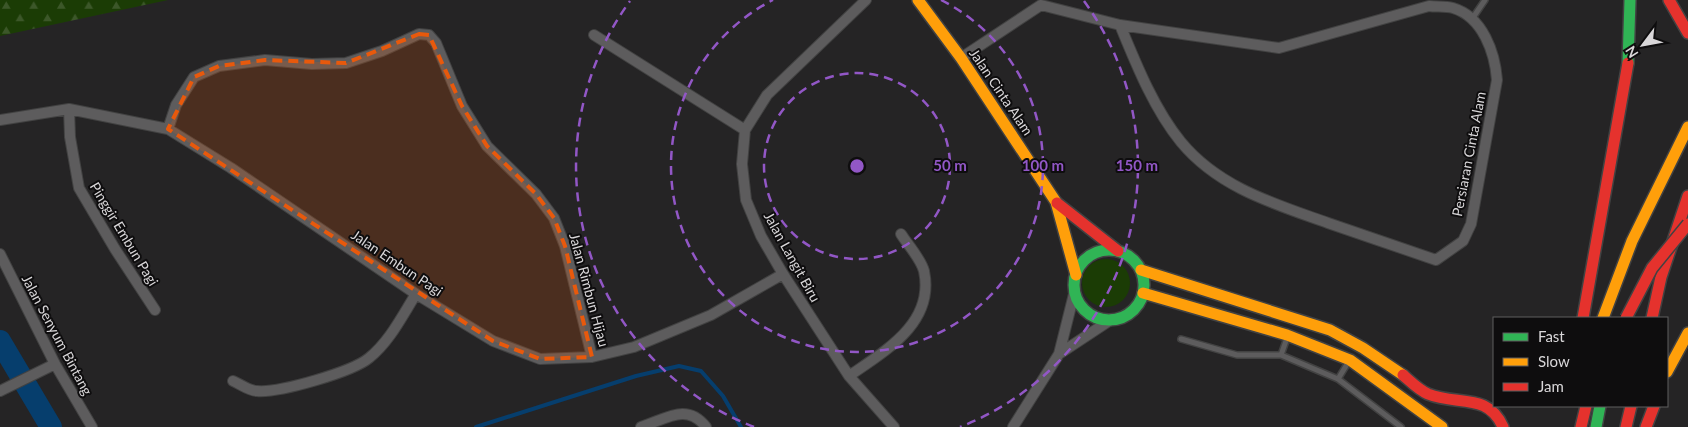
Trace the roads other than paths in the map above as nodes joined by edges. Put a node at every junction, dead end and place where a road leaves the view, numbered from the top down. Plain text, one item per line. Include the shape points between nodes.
1 (866, 0) edge
2 (918, 0) edge
3 (1485, 0) edge
4 (1630, 0) edge
5 (1669, 0) edge
6 (1042, 2) edge
7 (1472, 19) junction
8 (1120, 25) junction
9 (1688, 33) edge
10 (594, 35) dead end
11 (961, 58) junction
12 (69, 109) junction
13 (0, 120) edge
14 (1688, 127) edge
15 (168, 129) junction
16 (745, 130) junction
17 (1688, 196) edge
18 (1056, 202) junction
19 (1688, 224) edge
20 (902, 234) dead end
21 (1118, 251) junction
22 (0, 254) edge
23 (1141, 270) junction
24 (783, 274) junction
25 (1076, 274) junction
26 (1075, 290) junction
27 (1143, 293) junction
28 (416, 294) junction
29 (155, 310) dead end
30 (1583, 317) edge
31 (1603, 317) edge
32 (1626, 317) edge
33 (1652, 317) edge
34 (1112, 319) junction
35 (1688, 333) edge
36 (1288, 335) junction
37 (1181, 339) dead end
38 (1059, 354) junction
39 (1281, 355) junction
40 (592, 357) junction
41 (1350, 360) junction
42 (55, 364) junction
43 (1668, 370) edge
44 (849, 376) junction
45 (1338, 380) junction
46 (233, 381) dead end
47 (2, 390) edge
48 (1586, 407) edge
49 (1600, 407) edge
50 (1631, 407) edge
51 (1654, 407) edge
52 (1579, 425) edge
53 (92, 427) edge
54 (641, 427) edge
55 (706, 427) edge
56 (894, 427) edge
57 (1013, 427) edge
58 (1401, 427) edge
59 (1442, 427) edge
60 (1503, 427) edge
61 (1596, 427) edge
62 (1626, 427) edge
63 (1646, 427) edge

1 - 16 street, Jalan Langit Biru via 767,95
2 - 11 main road, Jalan Cinta Alam
3 - 7 lane
4 - 30 main road via 1629,59
5 - 9 main road
6 - 8 street, Persiaran Cinta Alam
6 - 11 street, Persiaran Cinta Alam
7 - 8 street, Persiaran Cinta Alam via 1453,8 1429,6 1279,48
7 - 8 street, Persiaran Cinta Alam via 1495,58 1497,80 1471,224 1463,241 1436,260 1255,197 1215,174 1182,142 1161,111
10 - 16 street
11 - 18 main road, Jalan Cinta Alam
12 - 13 street, Jalan Embun Pagi
12 - 15 street, Jalan Embun Pagi
12 - 29 street, Pinggir Embun Pagi via 70,137 80,188 114,250
14 - 31 main road via 1632,240
15 - 28 street, Jalan Embun Pagi
15 - 40 street, Jalan Rimbun Hijau via 176,105 194,77 219,66 265,60 346,63 419,34 429,35 436,43 462,106 487,146 536,194 554,218 566,246
16 - 24 street, Jalan Langit Biru via 742,164 746,200 761,236
17 - 33 main road via 1661,277
18 - 21 main road, Jalan Cinta Alam
18 - 25 main road, Jalan Cinta Alam
19 - 32 main road, bridge via 1658,258
20 - 44 street via 924,270 925,303 904,336
21 - 23 main road via 1132,258
21 - 25 main road via 1092,254
22 - 42 street, Jalan Senyum Bintang
23 - 27 main road
23 - 60 main road via 1330,330 1358,344 1428,393 1485,404 1495,410
24 - 40 street, Jalan Embun Pagi via 711,315 634,347
24 - 44 street, Jalan Langit Biru
25 - 26 main road
26 - 34 main road via 1080,303 1091,314
26 - 38 street
27 - 34 main road via 1132,311
27 - 36 main road
28 - 40 street, Jalan Embun Pagi via 494,342 540,359
28 - 46 street via 386,342 368,359 342,372 277,390 256,391
34 - 38 street
35 - 43 main road
36 - 39 lane
36 - 41 main road
37 - 39 lane via 1237,355
38 - 57 street
39 - 45 lane
41 - 45 lane
41 - 59 main road
42 - 47 street
42 - 53 street, Jalan Senyum Bintang
44 - 56 street, Jalan Langit Biru
45 - 58 lane
48 - 52 main road
49 - 61 main road
50 - 62 main road
51 - 63 main road
54 - 55 street via 684,412 696,415

